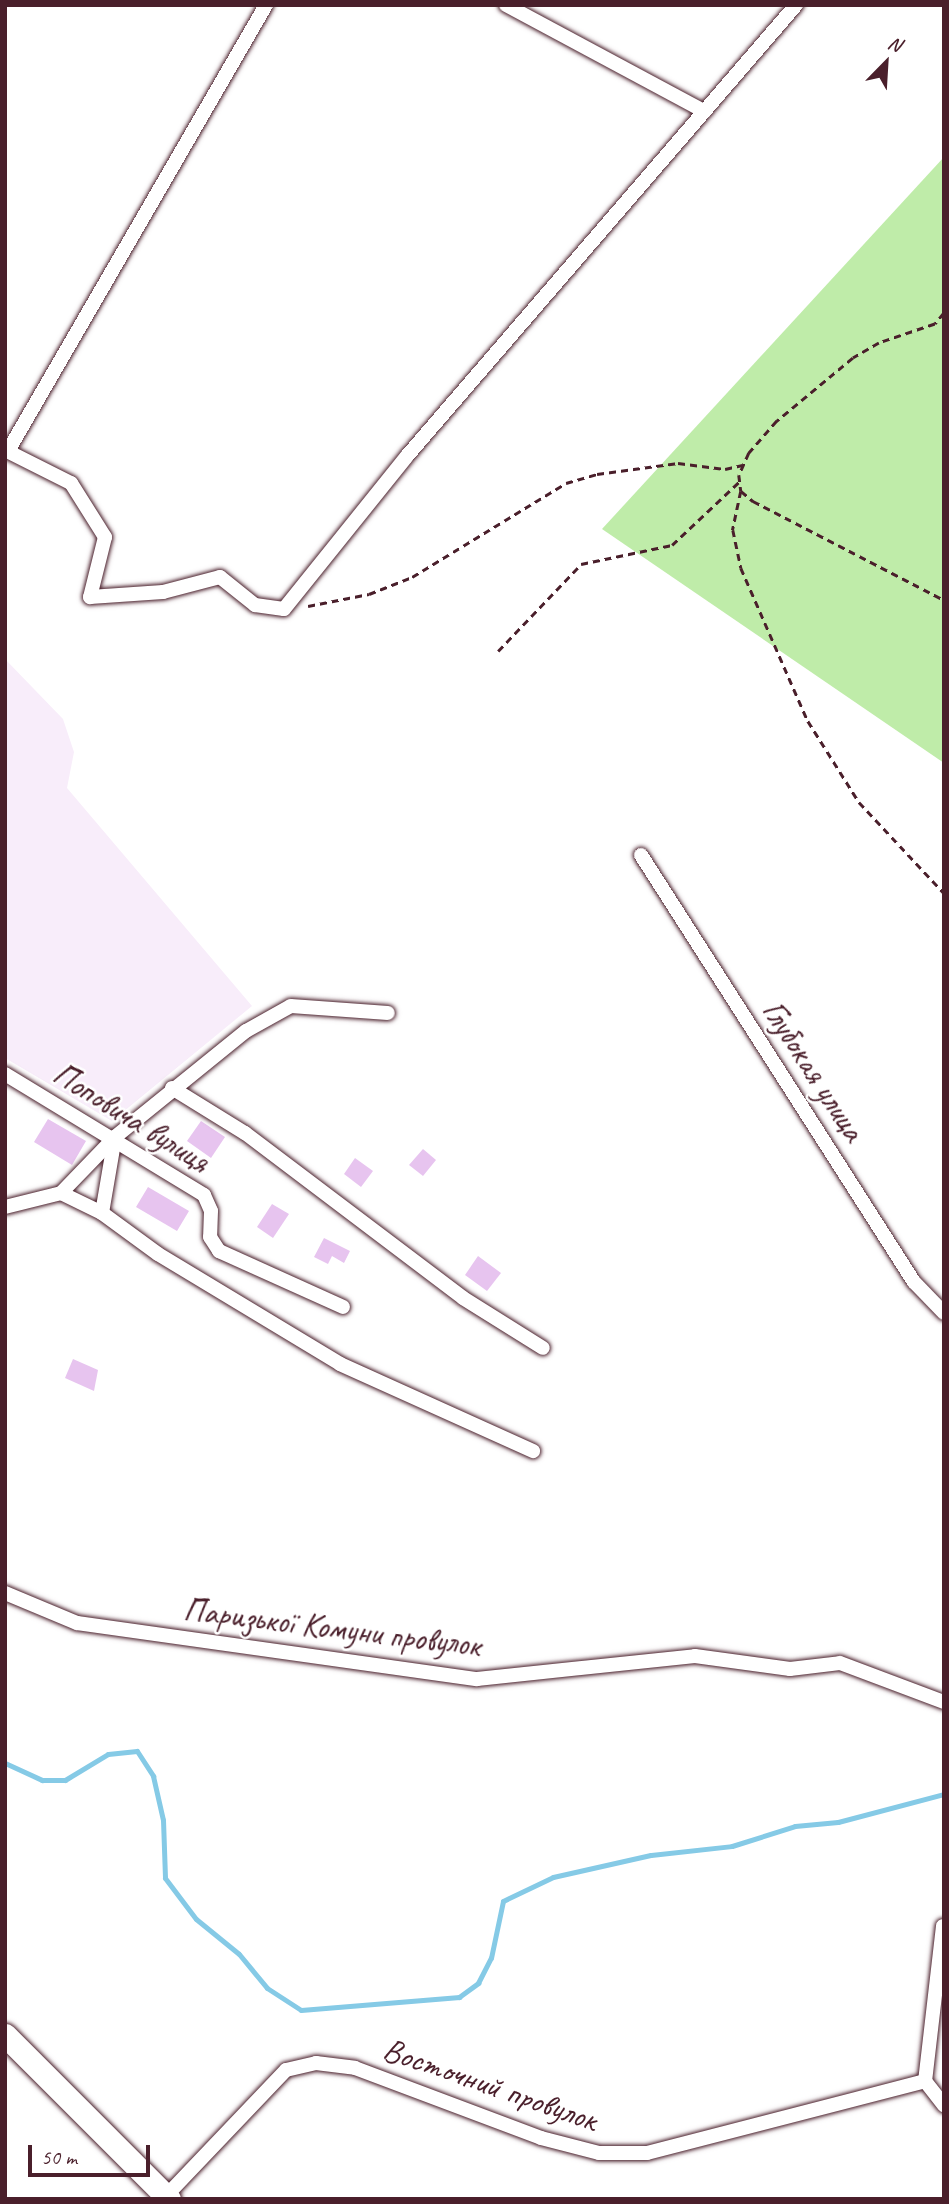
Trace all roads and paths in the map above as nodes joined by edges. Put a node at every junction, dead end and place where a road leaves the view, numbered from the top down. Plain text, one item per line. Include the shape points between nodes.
1 (266, 5) edge
2 (506, 5) edge
3 (796, 5) edge
4 (704, 111) junction
5 (944, 313) edge
6 (6, 450) edge
7 (743, 466) junction
8 (740, 481) junction
9 (741, 491) junction
10 (944, 600) edge
11 (284, 609) junction
12 (498, 651) dead end
13 (641, 855) dead end
14 (944, 893) edge
15 (388, 1013) dead end
16 (5, 1074) edge
17 (172, 1087) junction
18 (115, 1137) junction
19 (61, 1193) junction
20 (5, 1207) edge
21 (102, 1213) junction
22 (343, 1307) dead end
23 (944, 1313) edge
24 (542, 1348) dead end
25 (533, 1451) dead end
26 (5, 1593) edge
27 (944, 1702) edge
28 (943, 1926) edge
29 (5, 2035) edge
30 (925, 2081) junction
31 (944, 2105) edge
32 (167, 2198) edge

1 - 6 street
2 - 4 street
3 - 4 street
4 - 11 street via 407,456
5 - 7 path via 934,324 879,343 853,358 777,421
6 - 11 street via 71,483 106,537 90,597 163,592 220,577 254,605
7 - 8 path
7 - 11 path via 678,463 566,483 412,577 369,594
8 - 9 path
8 - 12 path via 672,545 581,564
9 - 10 path
9 - 14 path via 733,530 741,568 808,721 859,802
13 - 23 street, Глубокая улица via 914,1282
15 - 17 street via 291,1006 246,1031
16 - 18 street, Поповича вулиця
17 - 18 street
17 - 24 street via 245,1133 463,1297
18 - 19 street
18 - 21 street
18 - 22 street, Поповича вулиця via 204,1195 211,1211 210,1237 219,1251
19 - 20 street
19 - 21 street
21 - 25 street via 158,1254 340,1364
26 - 27 street, Паризької Комуни провулок via 77,1623 477,1679 695,1656 790,1669 840,1663
28 - 30 street
29 - 32 main road
30 - 31 street
30 - 32 street, Восточний провулок via 648,2153 599,2153 541,2138 355,2068 316,2063 286,2070

